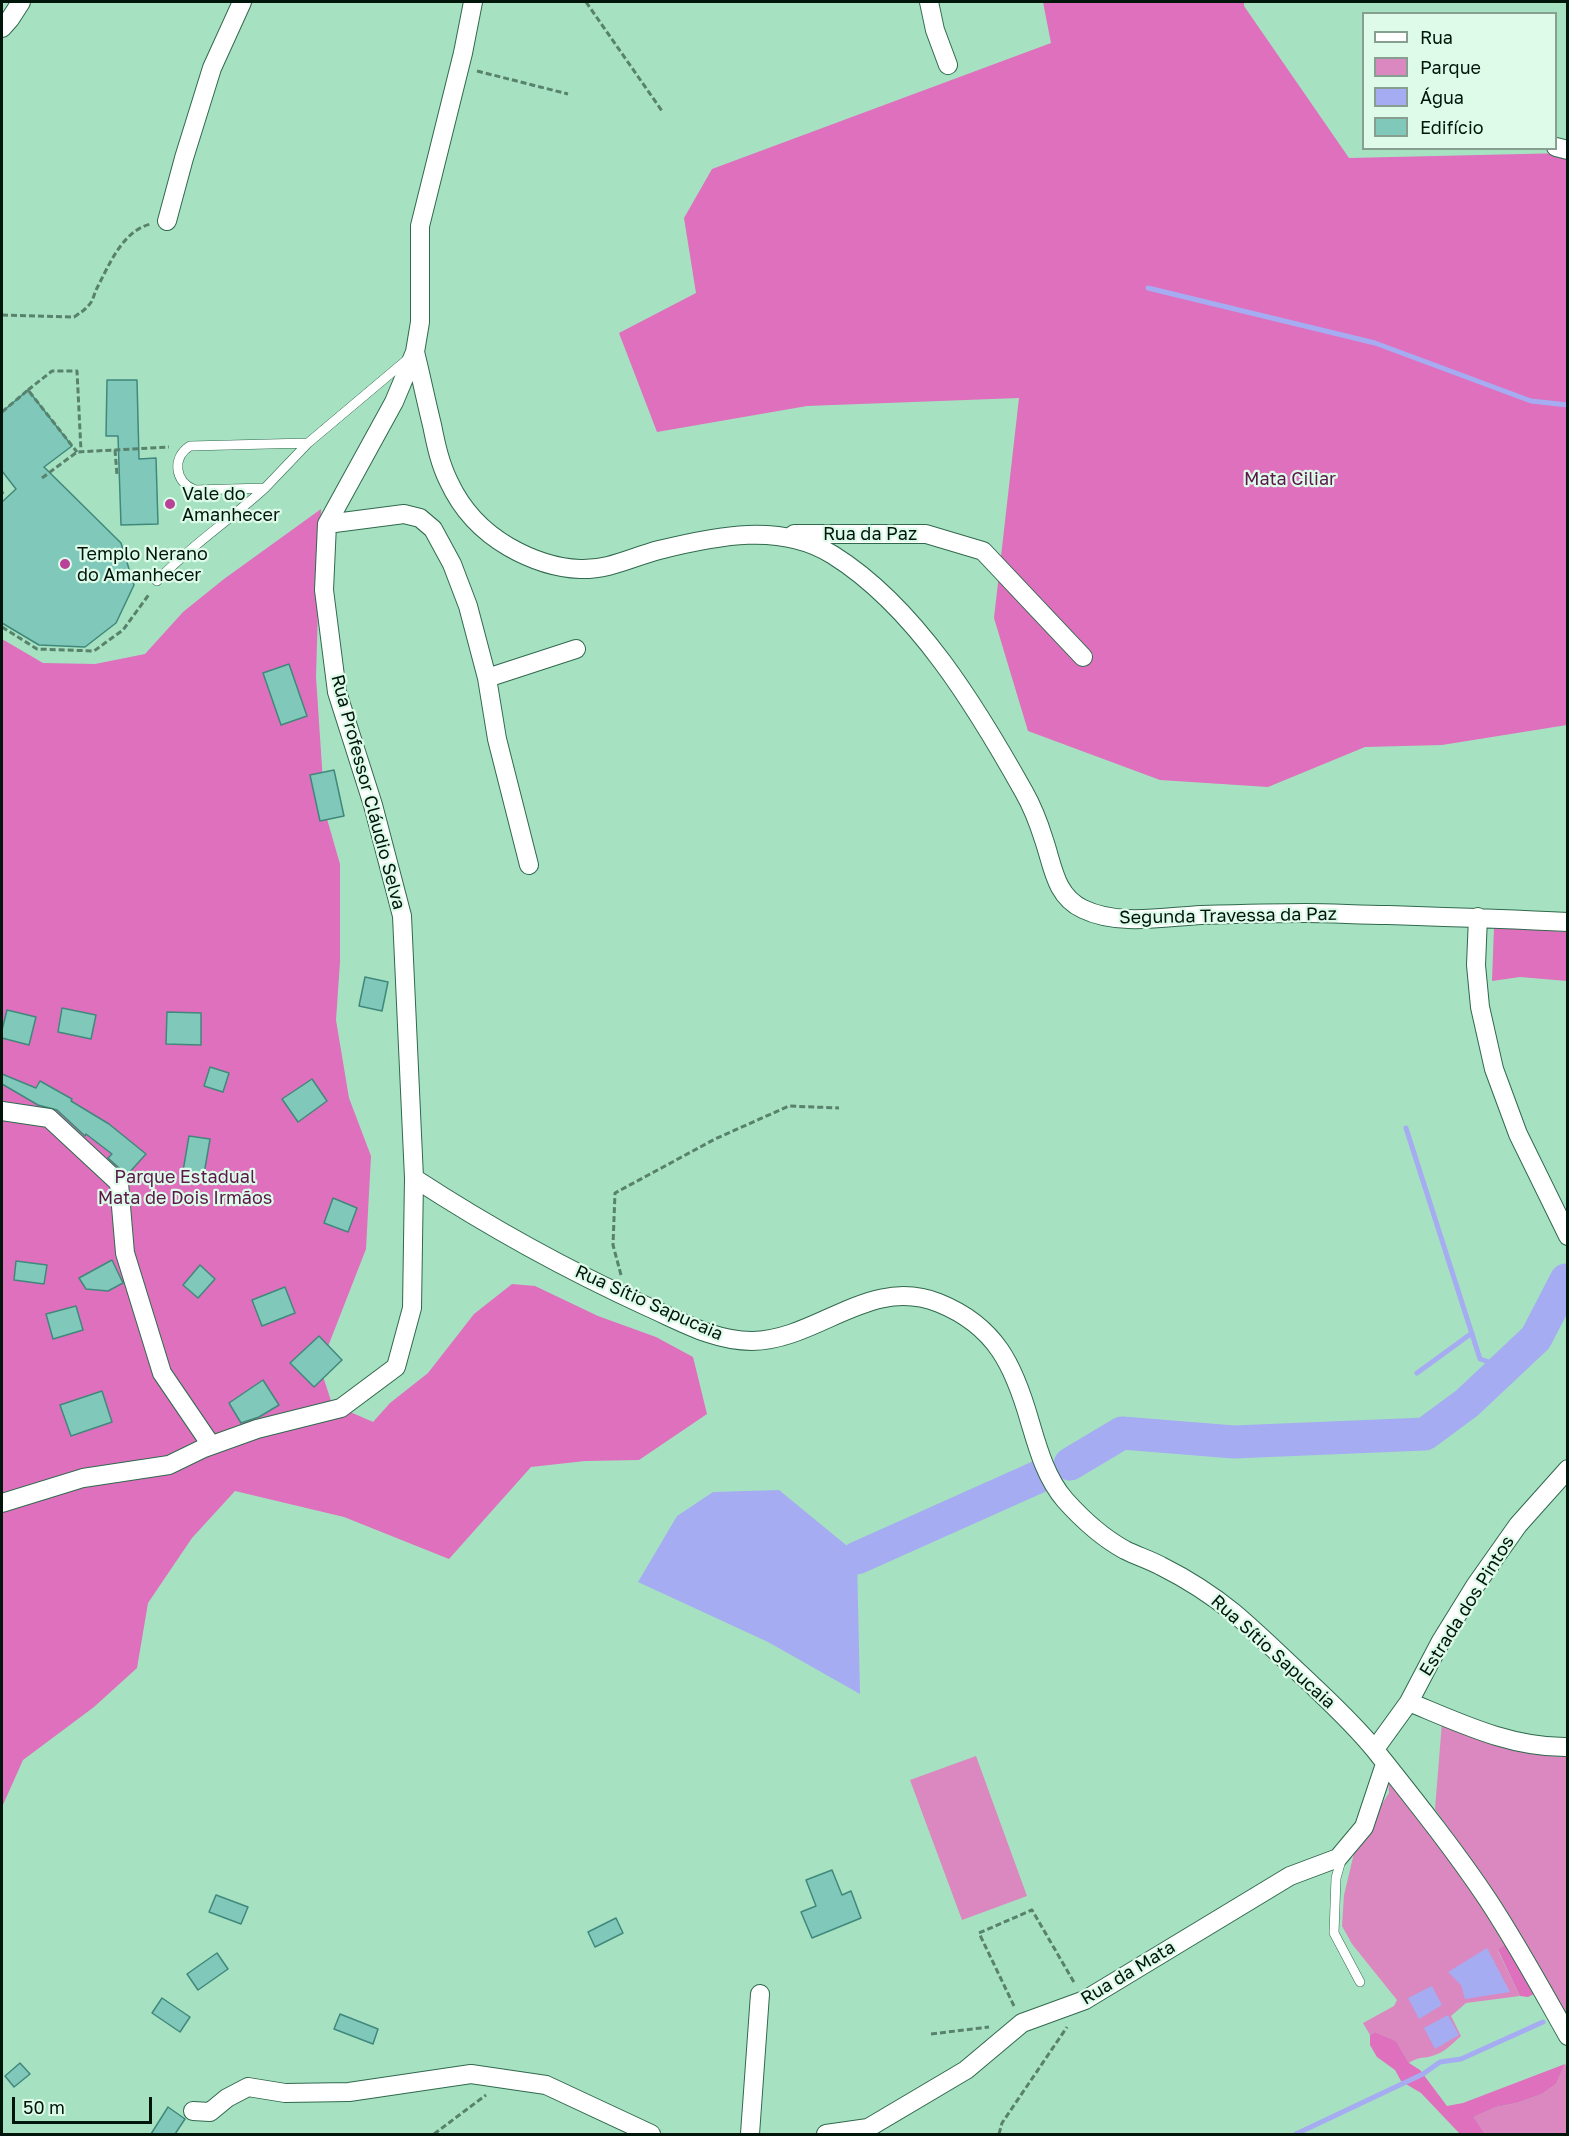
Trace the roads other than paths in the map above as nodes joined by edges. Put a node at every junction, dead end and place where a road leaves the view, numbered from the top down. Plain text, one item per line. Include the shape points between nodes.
1 (21, 2) edge
2 (242, 2) edge
3 (473, 2) edge
4 (929, 2) edge
5 (2, 28) edge
6 (948, 65) dead end
7 (167, 221) road end
8 (415, 352) junction
9 (308, 444) junction
10 (265, 488) junction
11 (327, 524) junction
12 (753, 533) junction
13 (157, 581) road end
14 (576, 649) dead end
15 (1083, 657) dead end
16 (487, 678) junction
17 (529, 866) dead end
18 (1478, 917) junction
19 (1568, 922) edge
20 (2, 1111) edge
21 (414, 1178) junction
22 (1568, 1236) edge
23 (211, 1445) junction
24 (1568, 1469) edge
25 (2, 1503) edge
26 (1409, 1702) junction
27 (1568, 1747) edge
28 (1380, 1757) junction
29 (1344, 1850) junction
30 (1360, 1982) dead end
31 (760, 1994) dead end
32 (1568, 2036) edge
33 (193, 2111) dead end
34 (651, 2134) edge
35 (750, 2134) edge
36 (826, 2134) edge

1 - 5 street
2 - 7 street via 212,68
3 - 8 street, Rua Professor Cláudio Selva via 420,226 420,322
4 - 6 street
8 - 9 lane
8 - 11 street, Rua Professor Cláudio Selva via 394,402
8 - 12 street, Segunda Travessa da Paz via 449,484 468,513 494,538 524,556 554,566 613,566 657,551
9 - 10 lane
9 - 10 lane via 190,446 177,462 179,479 195,490
10 - 13 lane
11 - 16 street via 404,514 420,518 433,529 468,606
11 - 21 street, Rua Professor Cláudio Selva via 324,590 337,692 373,805 402,916
12 - 15 street, Rua da Paz via 926,534 983,551
12 - 18 street, Segunda Travessa da Paz via 796,538 830,552 886,597 930,646 977,711 1027,796 1062,892 1079,908 1106,918 1310,913
14 - 16 street
16 - 17 street via 497,739
18 - 19 street
18 - 22 street via 1476,965 1480,1007 1494,1069 1518,1134
20 - 23 street via 49,1119 119,1183 125,1254 162,1373
21 - 23 street, Rua Professor Cláudio Selva via 412,1308 396,1367 340,1408
21 - 28 street, Rua Sítio Sapucaia via 515,1240 627,1297 728,1339 779,1338 874,1299 907,1295 935,1301 964,1314 988,1334 1009,1362 1041,1459 1062,1497 1123,1549 1183,1578 1231,1610 1330,1702
23 - 25 street, Rua Professor Cláudio Selva via 169,1466 83,1478
24 - 26 street, Estrada dos Pintos via 1518,1525 1475,1586
26 - 27 street via 1476,1730 1519,1742
26 - 28 street, Estrada dos Pintos
28 - 29 street, Rua da Mata via 1364,1827
28 - 32 street via 1488,1900
29 - 30 lane via 1336,1878 1335,1933
29 - 36 street, Rua da Mata via 1338,1858 1290,1876 1085,2000 1022,2023 966,2070 868,2128
31 - 35 street
33 - 34 street via 210,2112 226,2097 248,2087 285,2093 349,2092 471,2074 546,2085

